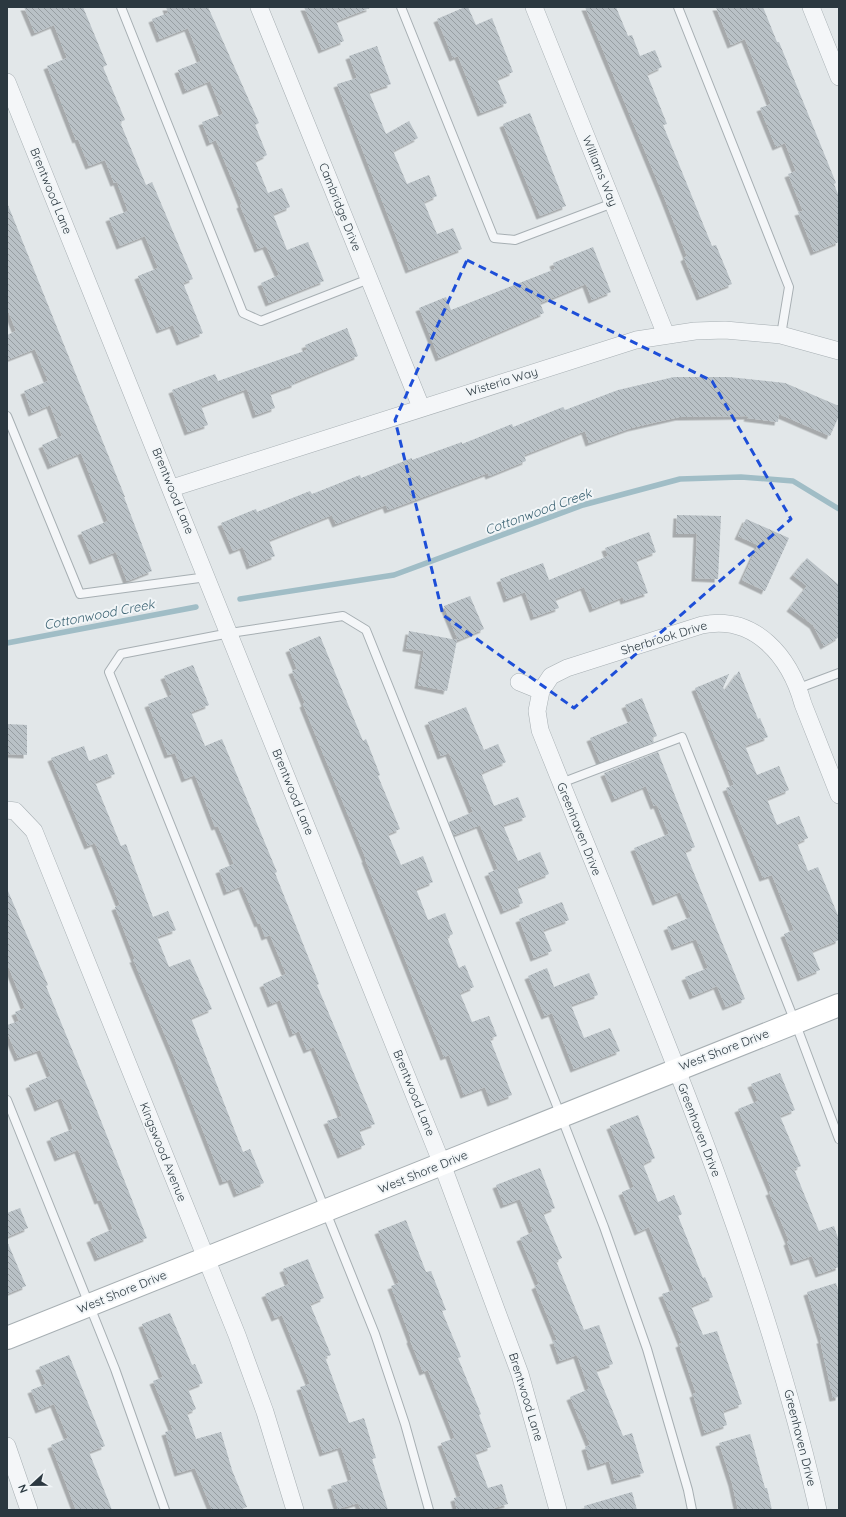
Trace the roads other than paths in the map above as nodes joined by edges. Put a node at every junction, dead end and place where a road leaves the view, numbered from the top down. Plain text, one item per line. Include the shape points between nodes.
1 (121, 7) edge
2 (259, 7) edge
3 (401, 7) edge
4 (534, 7) edge
5 (678, 7) edge
6 (811, 7) edge
7 (839, 77) edge
8 (7, 82) edge
9 (613, 203) junction
10 (369, 279) junction
11 (666, 335) junction
12 (781, 335) junction
13 (839, 351) edge
14 (421, 407) junction
15 (7, 416) edge
16 (172, 488) junction
17 (207, 577) junction
18 (230, 633) junction
19 (839, 673) edge
20 (520, 682) dead end
21 (799, 688) junction
22 (541, 691) junction
23 (560, 783) junction
24 (839, 795) edge
25 (7, 810) edge
26 (839, 1005) edge
27 (795, 1022) junction
28 (676, 1069) junction
29 (7, 1100) edge
30 (561, 1116) junction
31 (839, 1138) edge
32 (442, 1164) junction
33 (325, 1211) junction
34 (206, 1258) junction
35 (89, 1305) junction
36 (7, 1338) edge
37 (7, 1446) edge
38 (29, 1510) edge
39 (165, 1510) edge
40 (295, 1510) edge
41 (428, 1510) edge
42 (558, 1510) edge
43 (692, 1510) edge
44 (818, 1510) edge

1 - 10 lane via 243,313 261,321
2 - 10 street, Cambridge Drive
3 - 9 lane via 494,238 515,240
4 - 9 street, Williams Way
5 - 12 lane via 789,287
6 - 7 street
8 - 16 street, Brentwood Lane
9 - 11 street, Williams Way
10 - 14 street, Cambridge Drive
11 - 12 street, Wisteria Way via 696,330
11 - 14 street, Wisteria Way via 636,340
12 - 13 street, Wisteria Way
14 - 16 street, Wisteria Way
15 - 17 lane via 80,594
16 - 17 street, Brentwood Lane
17 - 18 street, Brentwood Lane
18 - 30 lane via 343,616 366,630
18 - 32 street, Brentwood Lane
18 - 33 lane via 121,654 109,672
19 - 21 lane
20 - 22 street
21 - 22 street, Sherbrook Drive via 788,666 764,639 749,629 731,623 715,622 567,668 551,676
21 - 24 street, Sherbrook Drive
22 - 23 street, Greenhaven Drive via 538,711 540,730
23 - 27 lane via 682,737
23 - 28 street, Greenhaven Drive
25 - 34 street, Kingswood Avenue via 15,811 34,831
26 - 27 street, West Shore Drive
27 - 28 street, West Shore Drive
27 - 31 lane
28 - 30 street, West Shore Drive
28 - 44 street, Greenhaven Drive via 736,1226 761,1300 796,1420
29 - 35 lane
30 - 32 street, West Shore Drive
30 - 43 lane via 647,1348
32 - 33 street, West Shore Drive
32 - 42 street, Brentwood Lane via 520,1374
33 - 34 street, West Shore Drive
33 - 41 lane via 375,1334 405,1424
34 - 35 street, West Shore Drive
34 - 40 street, Kingswood Avenue via 265,1412
35 - 36 street, West Shore Drive
35 - 39 lane via 115,1368
37 - 38 street

